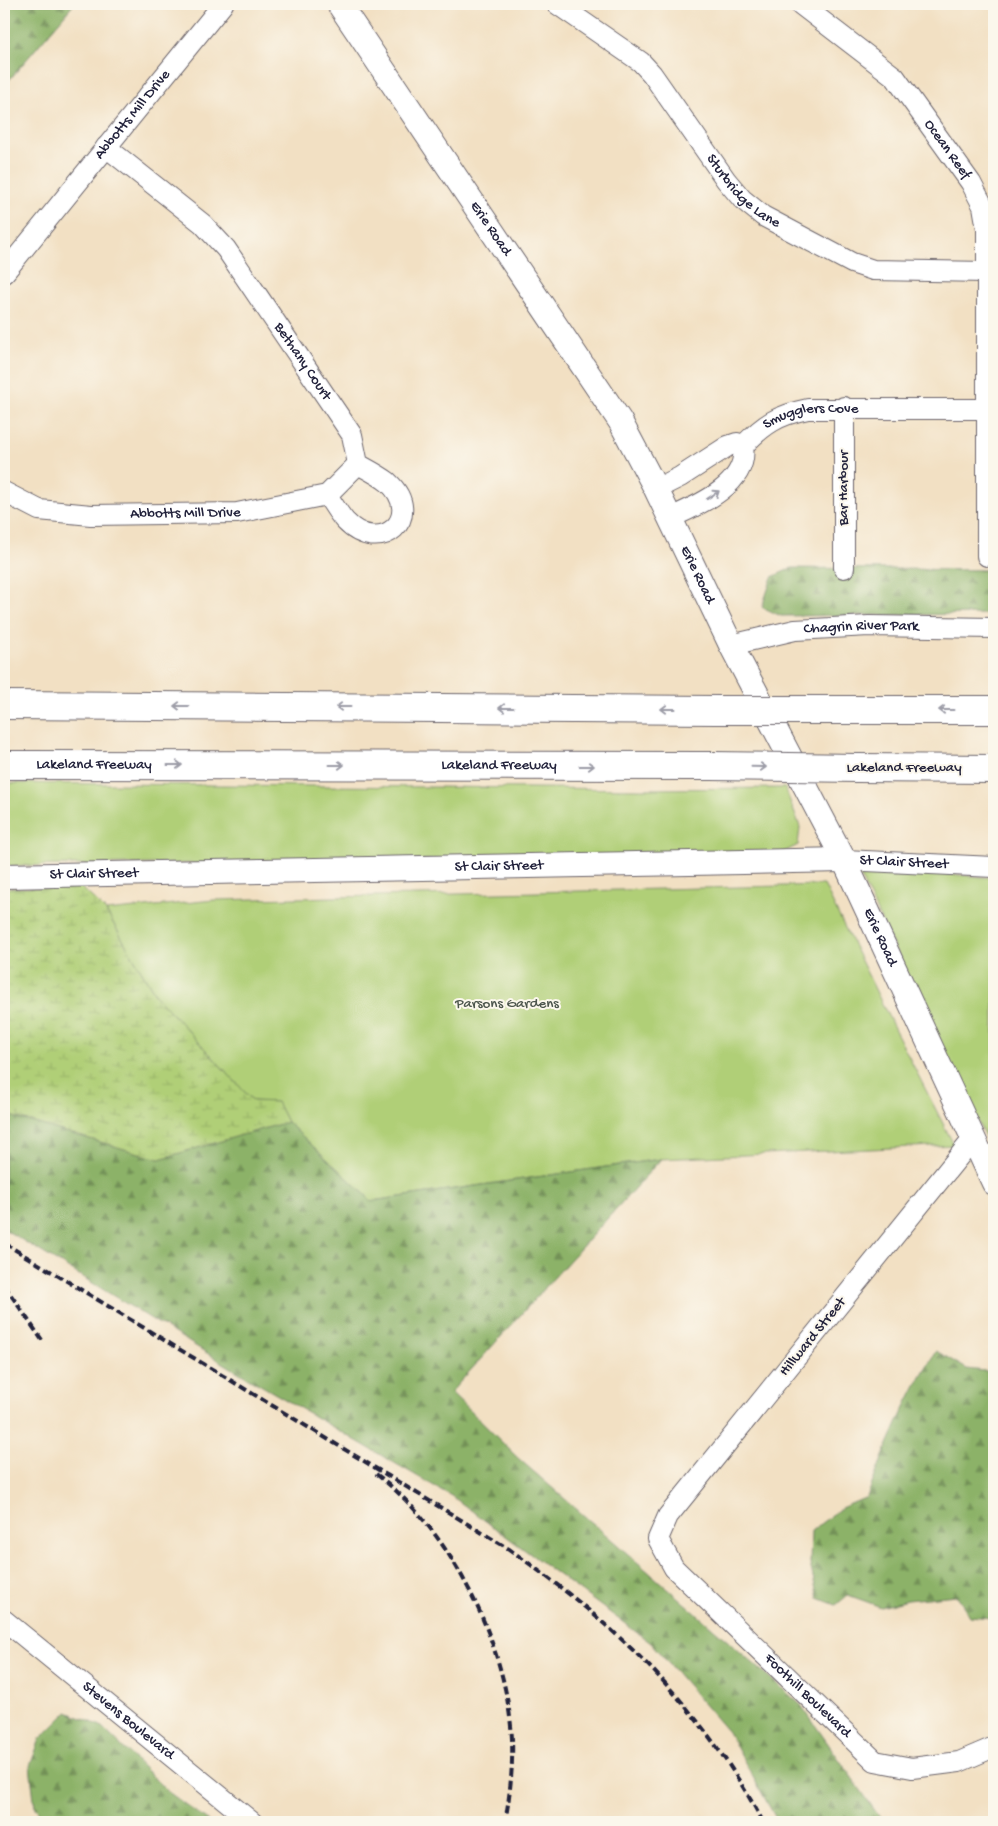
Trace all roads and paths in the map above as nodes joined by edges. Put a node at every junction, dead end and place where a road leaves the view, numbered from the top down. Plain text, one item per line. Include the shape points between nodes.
1 (223, 4) edge
2 (339, 4) edge
3 (557, 4) edge
4 (800, 4) edge
5 (106, 147) junction
6 (987, 272) junction
7 (4, 273) edge
8 (844, 407) junction
9 (986, 409) junction
10 (743, 446) junction
11 (358, 464) junction
12 (656, 489) junction
13 (4, 492) edge
14 (327, 495) junction
15 (670, 518) junction
16 (986, 556) dead end
17 (844, 568) dead end
18 (994, 628) edge
19 (731, 645) junction
20 (4, 705) edge
21 (994, 710) edge
22 (4, 765) edge
23 (994, 769) edge
24 (844, 860) junction
25 (994, 867) edge
26 (4, 876) edge
27 (973, 1139) junction
28 (994, 1183) edge
29 (658, 1539) joint
30 (4, 1620) edge
31 (994, 1747) edge
32 (252, 1822) edge

1 - 5 street, Abbotts Mill Drive
2 - 12 street, Erie Road via 584,365 620,421
3 - 6 street, Sturbridge Lane via 641,62 726,180 742,200 763,216 873,270
4 - 6 street, Ocean Reef via 895,77 971,183 983,206 987,228
5 - 7 street, Abbotts Mill Drive
5 - 11 street, Bethany Court via 203,224 226,249 352,435
6 - 9 street, Ocean Reef
8 - 9 street, Smugglers Cove
8 - 10 street, Smugglers Cove via 784,414 757,431
8 - 17 street, Bar Harbour
9 - 16 street, Ocean Reef
10 - 12 street via 737,443 728,446
15 -> 10 street via 695,506 736,475 742,464
11 - 14 street
11 - 14 street via 388,482 398,496 403,513 400,523 389,534 374,536 362,532 346,522
12 - 15 street, Erie Road
13 - 14 street, Abbotts Mill Drive via 39,510 92,515 237,514
15 - 19 street, Erie Road
18 - 19 street, Chagrin River Park via 869,626 795,630
19 - 24 street, Erie Road
21 -> 20 highway, bridge
22 -> 23 highway, Lakeland Freeway, bridge
24 - 25 street, St Clair Street
24 - 26 street, St Clair Street
24 - 27 street, Erie Road
27 - 28 street, Erie Road
27 - 29 street, Hillward Street via 668,1516
29 - 31 street, Foothill Boulevard via 674,1568 875,1761 912,1768 959,1762
30 - 32 street, Stevens Boulevard

